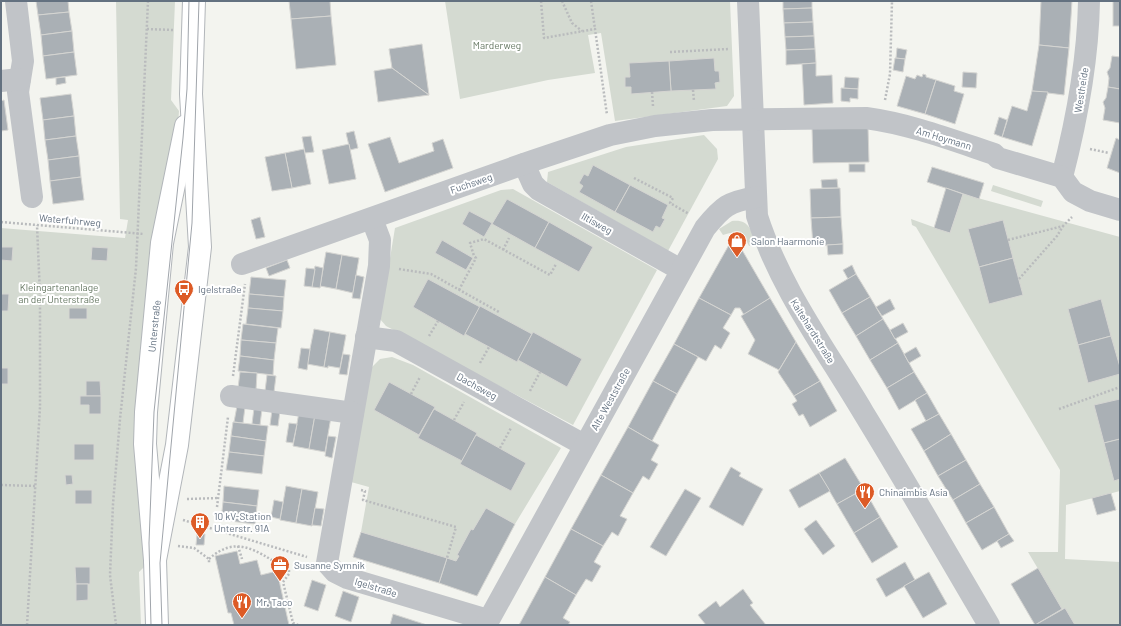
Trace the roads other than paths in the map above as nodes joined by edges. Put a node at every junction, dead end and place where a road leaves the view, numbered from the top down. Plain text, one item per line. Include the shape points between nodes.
1 (16, 1) edge
2 (194, 1) edge
3 (748, 1) edge
4 (1089, 1) edge
5 (11, 80) edge
6 (191, 94) junction
7 (753, 119) junction
8 (524, 164) junction
9 (1062, 177) junction
10 (32, 197) dead end
11 (756, 197) junction
12 (1120, 210) edge
13 (372, 219) junction
14 (242, 264) dead end
15 (681, 270) junction
16 (366, 337) junction
17 (231, 396) dead end
18 (353, 413) junction
19 (584, 445) junction
20 (155, 560) junction
21 (487, 622) edge
22 (157, 625) edge
23 (990, 625) edge

1 - 5 street via 23,61
2 - 6 main road, Unterstraße
3 - 7 street, Kaltehardtstraße
4 - 9 street, Westheide via 1083,81
5 - 10 street via 18,92
6 - 20 main road, Unterstraße via 200,247 178,446
6 - 20 main road, Unterstraße via 162,243 146,412 145,444
7 - 8 street, Fuchsweg via 706,120 655,126 610,136
7 - 9 street, Am Hoymann via 873,119 926,132 994,154 998,158
7 - 11 street, Kaltehardtstraße
8 - 13 street, Fuchsweg
8 - 15 street, Iltisweg via 539,190
9 - 12 street via 1073,192 1090,201
11 - 15 street, Alte Weststraße via 720,209 705,228
11 - 23 street, Kaltehardtstraße via 761,229 784,283
13 - 14 street, Fuchsweg
13 - 16 street via 380,240 379,266
15 - 19 street, Alte Weststraße
16 - 18 street
16 - 19 street, Dachsweg via 396,341
17 - 18 street
18 - 21 street, Igelstraße via 328,563 335,572 347,578
19 - 21 street, Alte Weststraße
20 - 22 main road, Unterstraße

